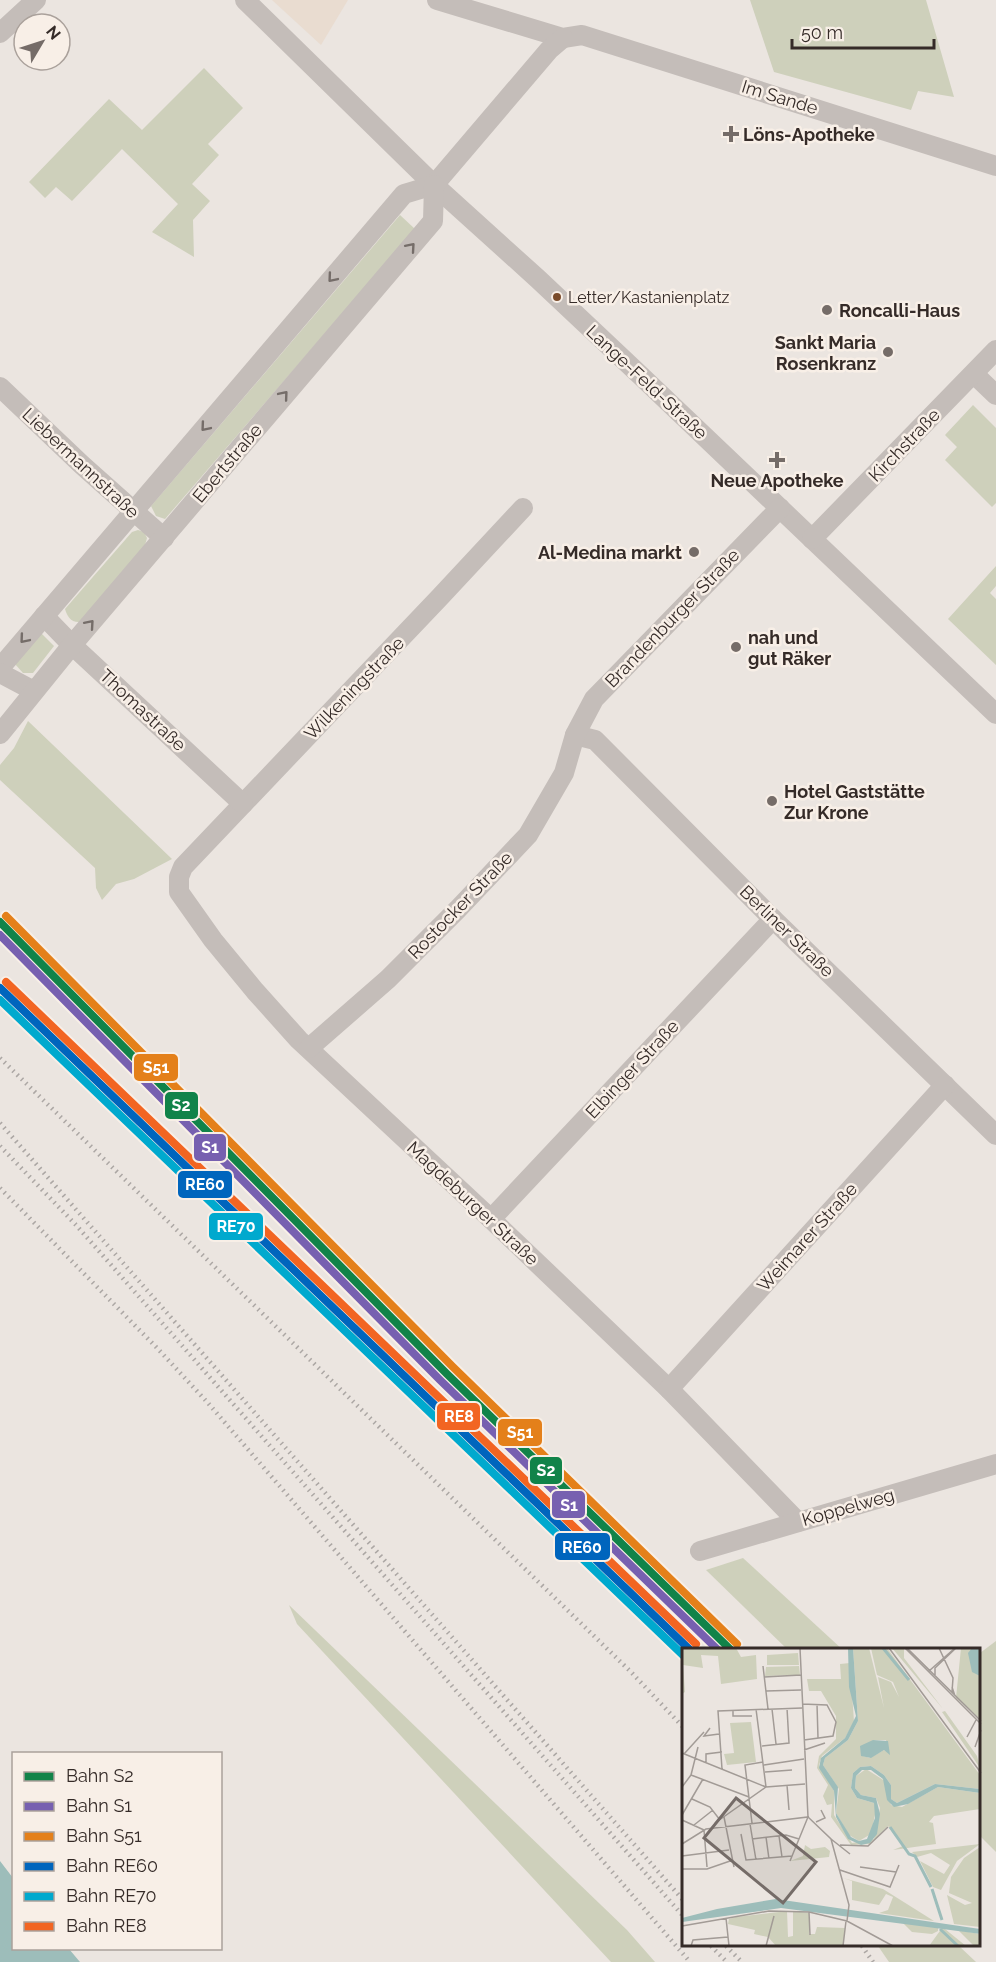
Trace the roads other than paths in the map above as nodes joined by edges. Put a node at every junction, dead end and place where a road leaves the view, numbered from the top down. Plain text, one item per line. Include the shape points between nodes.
1 (36, 0) edge
2 (245, 0) edge
3 (437, 0) edge
4 (480, 6) edge
5 (0, 33) edge
6 (563, 38) junction
7 (996, 166) edge
8 (434, 185) junction
9 (996, 350) edge
10 (974, 374) junction
11 (0, 387) edge
12 (996, 396) edge
13 (523, 508) dead end
14 (780, 508) junction
15 (133, 512) junction
16 (164, 538) junction
17 (812, 540) junction
18 (44, 616) junction
19 (72, 645) junction
20 (0, 668) edge
21 (0, 673) edge
22 (34, 691) junction
23 (996, 714) edge
24 (0, 734) edge
25 (575, 735) junction
26 (243, 804) junction
27 (183, 867) joint
28 (773, 919) junction
29 (309, 1048) junction
30 (945, 1085) junction
31 (996, 1135) edge
32 (491, 1219) junction
33 (669, 1389) junction
34 (996, 1464) edge
35 (798, 1522) junction
36 (700, 1551) dead end

1 - 5 street
2 - 8 street, Lange-Feld-Straße
3 - 4 street, Im Sande
4 - 6 street, Im Sande
6 - 7 street, Im Sande via 582,35
6 - 8 street
8 - 14 street, Lange-Feld-Straße
8 -> 15 street via 404,194
16 -> 8 street, Ebertstraße via 434,221
9 - 10 street, Kirchstraße
10 - 12 street
10 - 17 street, Kirchstraße
11 - 15 street, Liebermannstraße
13 - 26 street, Wilkeningstraße
14 - 17 street, Lange-Feld-Straße
14 - 25 street, Brandenburger Straße via 594,699
15 - 16 street, Liebermannstraße
15 - 18 street
19 -> 16 street, Ebertstraße
17 - 23 street, Lange-Feld-Straße
18 - 19 street, Thomastraße
18 -> 20 street
19 - 22 street, Ebertstraße
19 - 26 street, Thomastraße
21 - 22 street
22 - 24 street, Ebertstraße
25 - 28 street, Berliner Straße via 595,740
25 - 29 street, Rostocker Straße via 564,773 528,835 388,979
26 - 27 street, Wilkeningstraße
27 - 29 street, Magdeburger Straße via 179,892 255,991
28 - 30 street, Berliner Straße
28 - 32 street, Elbinger Straße
29 - 32 street, Magdeburger Straße
30 - 31 street, Berliner Straße
30 - 33 street, Weimarer Straße
32 - 33 street, Magdeburger Straße
33 - 35 street, Magdeburger Straße
34 - 35 street, Koppelweg
35 - 36 street, Koppelweg

